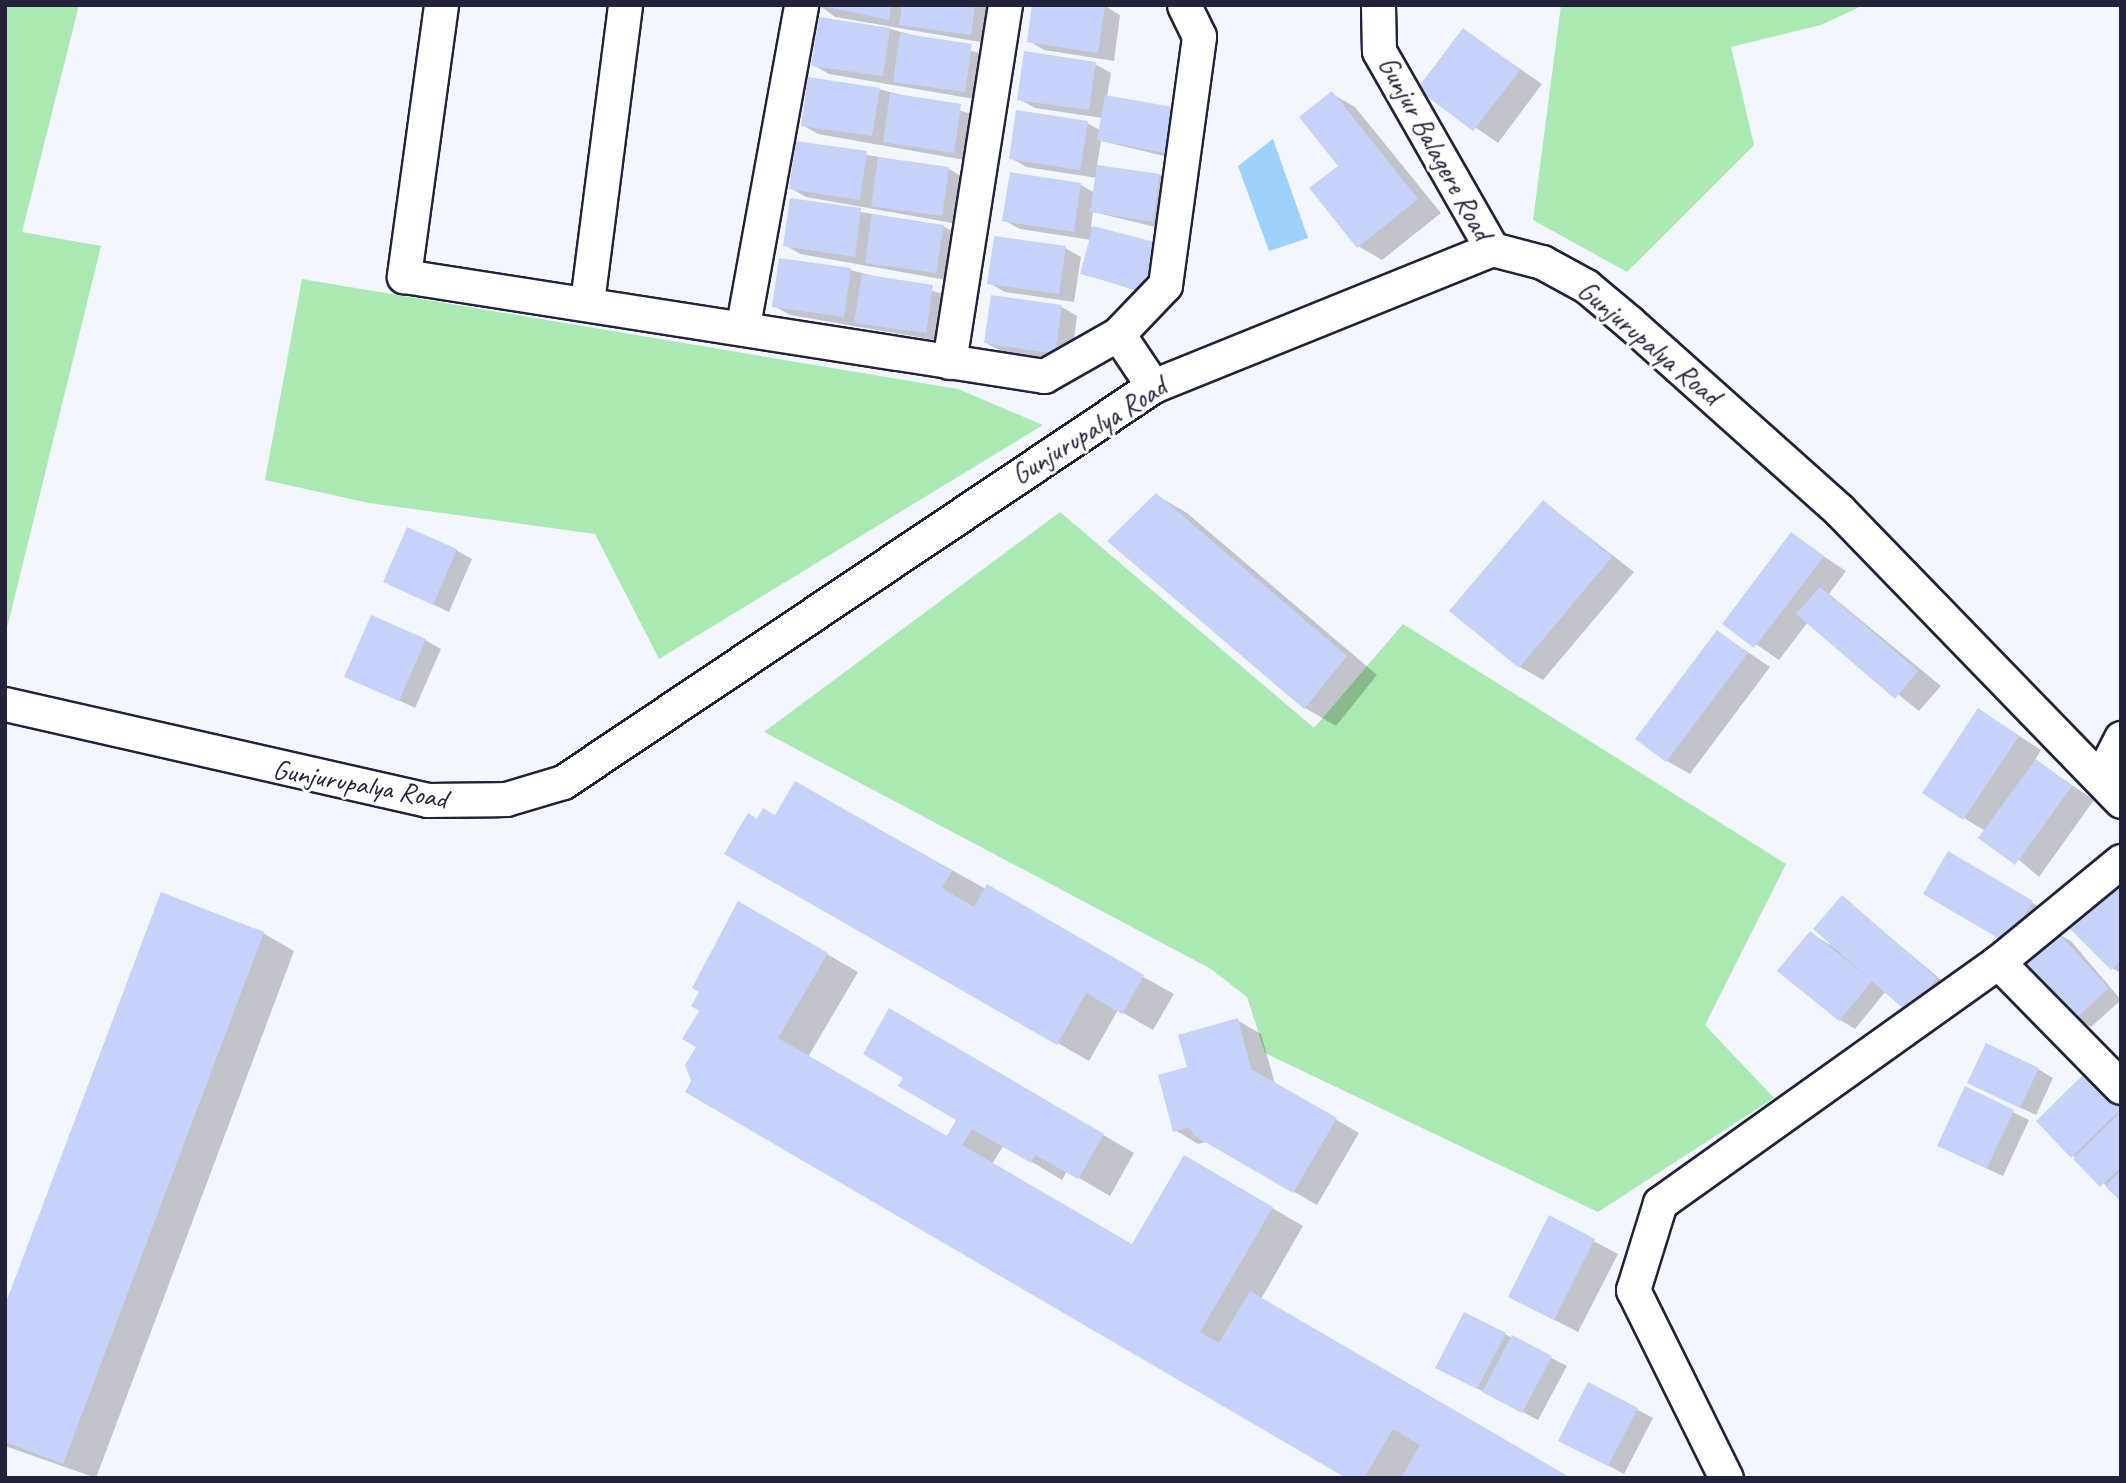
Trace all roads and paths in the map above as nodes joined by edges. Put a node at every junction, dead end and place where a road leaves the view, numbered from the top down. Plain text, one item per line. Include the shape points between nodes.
1 (441, 5) edge
2 (625, 5) edge
3 (801, 5) edge
4 (1005, 5) edge
5 (1184, 5) edge
6 (1378, 5) edge
7 (1492, 249) junction
8 (587, 302) junction
9 (743, 326) junction
10 (1118, 334) junction
11 (949, 362) junction
12 (1153, 386) junction
13 (5, 704) edge
14 (2121, 738) edge
15 (2111, 789) edge
16 (2121, 861) edge
17 (1998, 962) junction
18 (2121, 1087) edge
19 (1726, 1478) edge

1 - 8 street via 404,275
2 - 8 street
3 - 9 street
4 - 11 street
5 - 10 street via 1199,36 1165,285
6 - 7 street, Gunjur Balagere Road via 1379,51
7 - 12 street, Gunjurupalya Road
7 - 15 street, Gunjurupalya Road via 1542,262 1586,286 1630,323 1839,510
8 - 9 street
9 - 11 street
10 - 11 street via 1044,376
10 - 12 street
12 - 13 street, Gunjurupalya Road via 563,782 506,799 454,803 414,798
14 - 15 street
16 - 17 street
17 - 18 street
17 - 19 street via 1660,1203 1633,1290

